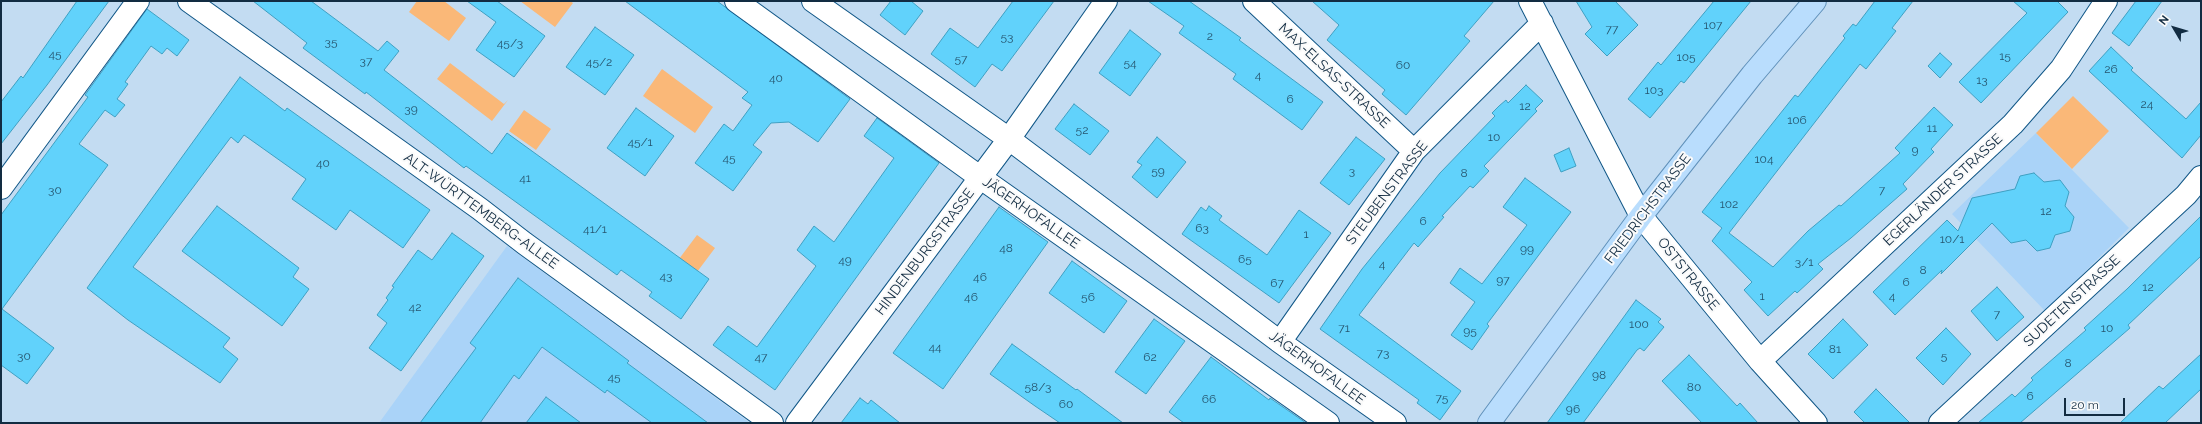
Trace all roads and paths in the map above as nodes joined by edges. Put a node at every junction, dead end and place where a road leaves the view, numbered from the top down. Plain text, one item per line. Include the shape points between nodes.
1 (138, 1) edge
2 (189, 1) edge
3 (736, 1) edge
4 (813, 1) edge
5 (1106, 1) edge
6 (1254, 1) edge
7 (1530, 1) edge
8 (1815, 1) edge
9 (2106, 1) edge
10 (1542, 23) junction
11 (1009, 139) junction
12 (1414, 151) junction
13 (2201, 177) edge
14 (981, 178) junction
15 (1, 188) edge
16 (1641, 216) junction
17 (1280, 342) junction
18 (1760, 361) junction
19 (772, 423) edge
20 (797, 423) edge
21 (1328, 423) edge
22 (1395, 423) edge
23 (1489, 423) edge
24 (1816, 423) edge
25 (1940, 423) edge

1 - 15 street
2 - 19 street, ALT-WÜRTTEMBERG-ALLEE via 480,209
3 - 14 street, JÄGERHOFALLEE
4 - 11 street, JÄGERHOFALLEE
5 - 11 street, HINDENBURGSTRASSE
6 - 12 street, MAX-ELSAS-STRASSE
7 - 10 street, OSTSTRASSE
8 - 16 main road, FRIEDRICHSTRASSE via 1752,75
9 - 18 street, EGERLÄNDER STRASSE via 2061,69 2013,124
10 - 12 street, STEUBENSTRASSE
10 - 16 street, OSTSTRASSE
11 - 14 street, HINDENBURGSTRASSE
11 - 17 street, JÄGERHOFALLEE
12 - 17 street, STEUBENSTRASSE
13 - 25 street, SUDETENSTRASSE via 2186,195
14 - 20 street, HINDENBURGSTRASSE
14 - 21 street, JÄGERHOFALLEE
16 - 18 street, OSTSTRASSE
16 - 23 main road, FRIEDRICHSTRASSE
17 - 22 street, JÄGERHOFALLEE
18 - 24 street, OSTSTRASSE

